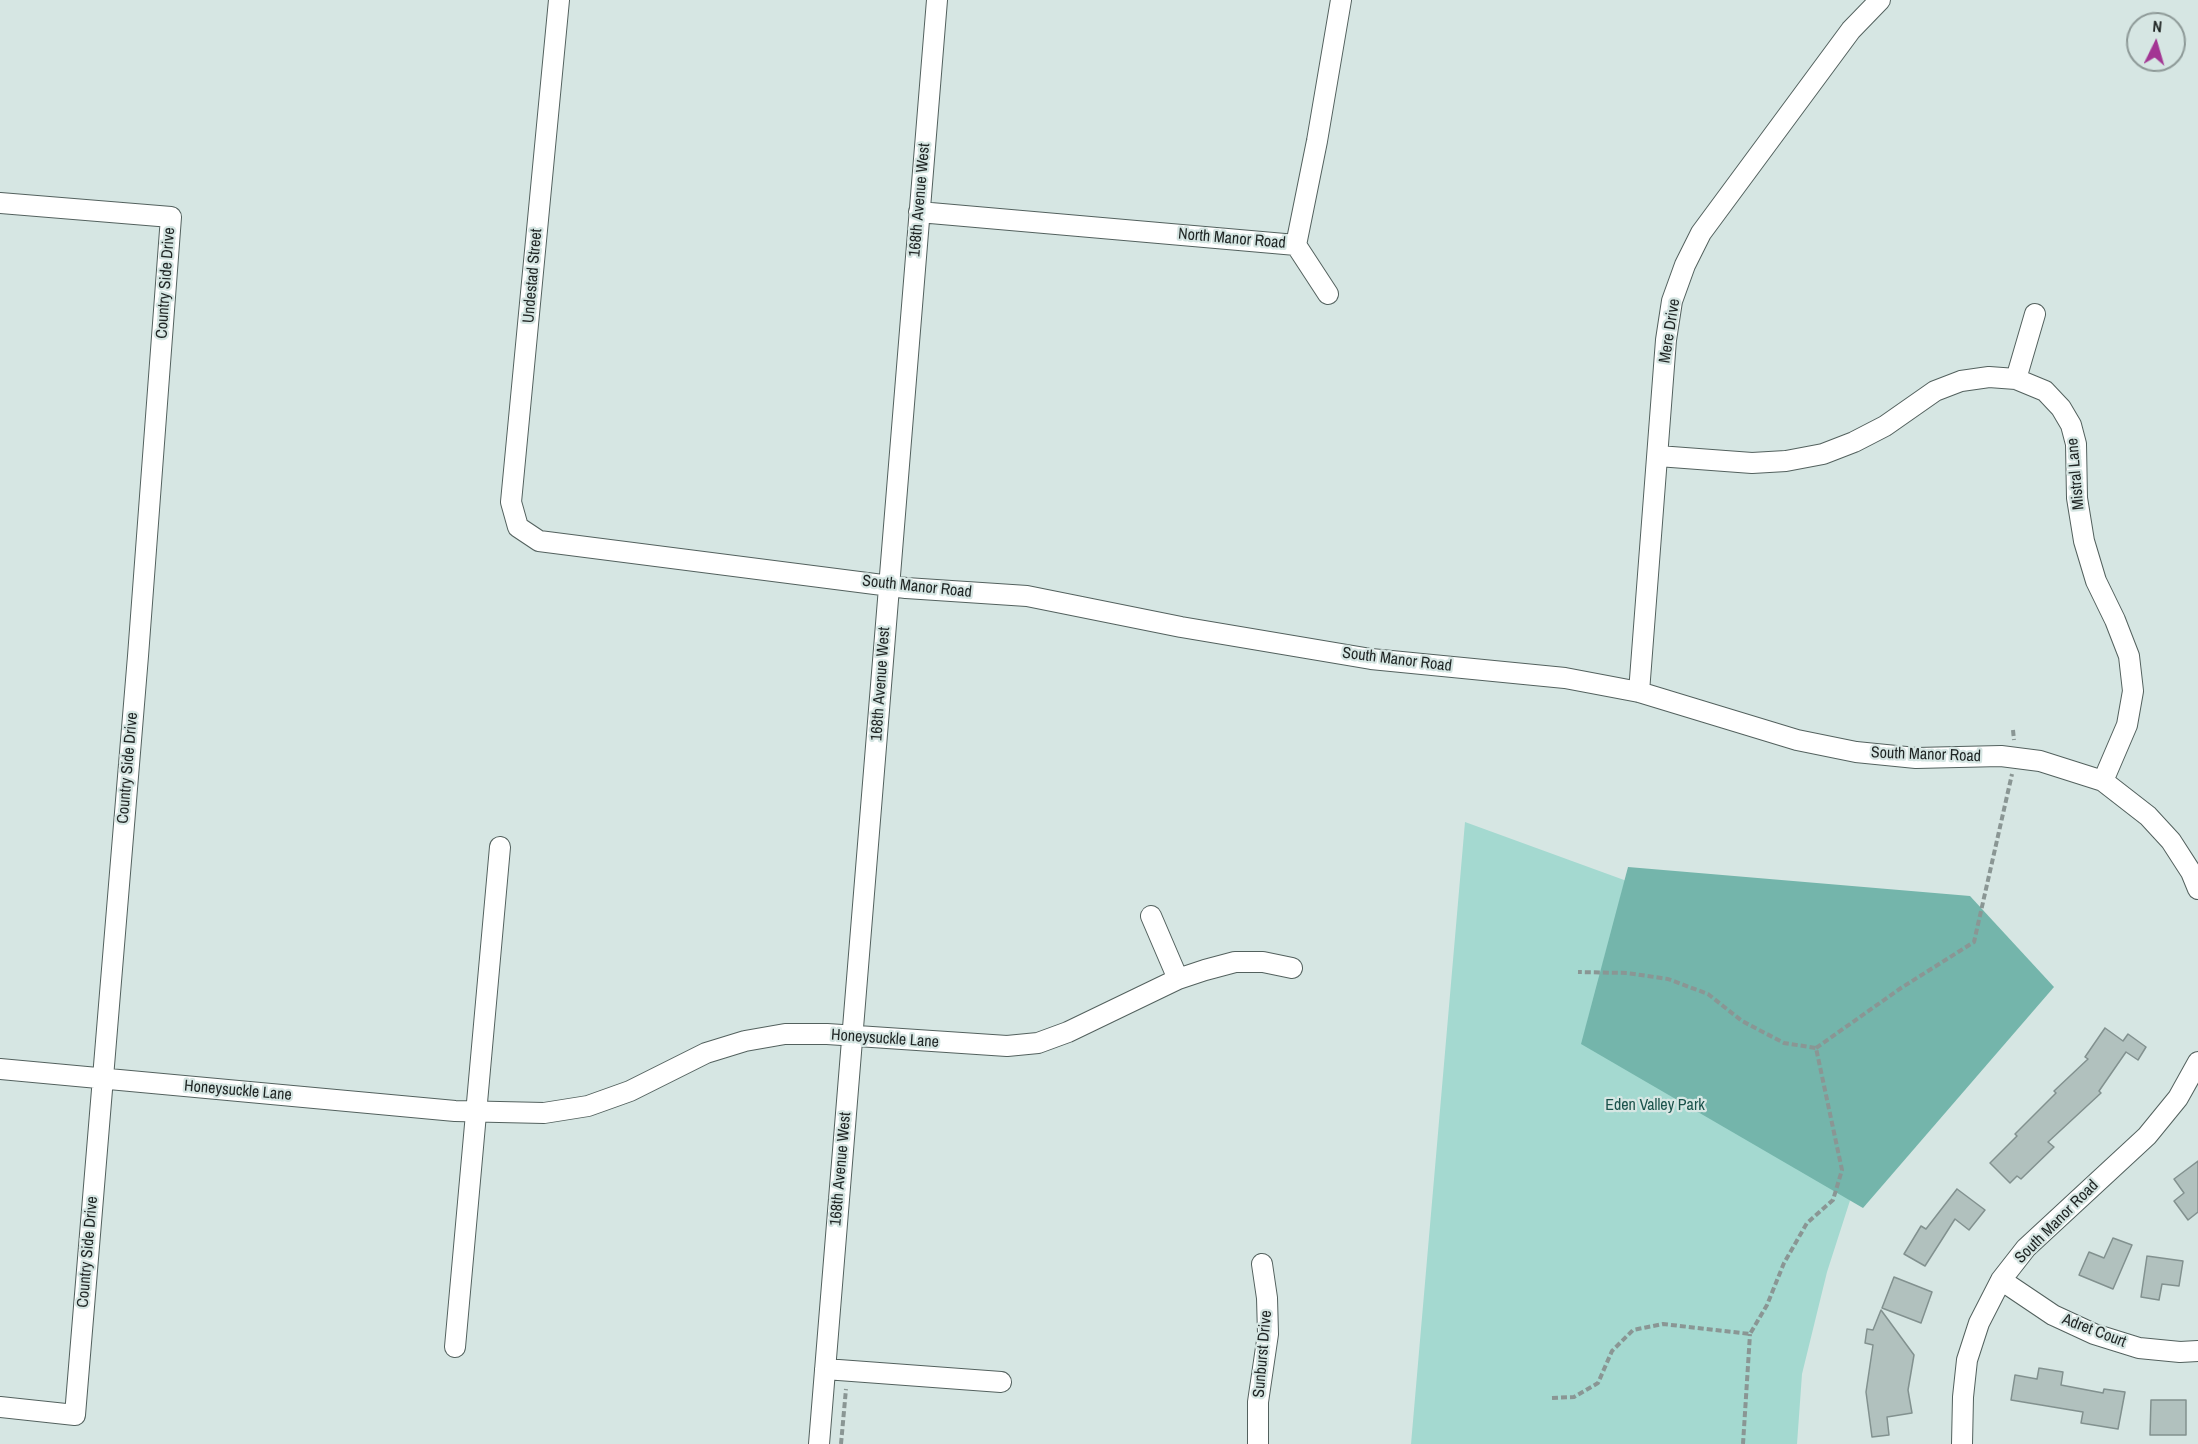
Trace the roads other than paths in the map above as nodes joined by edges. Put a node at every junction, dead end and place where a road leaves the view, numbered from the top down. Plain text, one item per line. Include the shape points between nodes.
1 (559, 0) edge
2 (937, 0) edge
3 (1341, 0) edge
4 (1880, 0) edge
5 (0, 203) edge
6 (919, 212) junction
7 (1296, 245) junction
8 (1328, 294) dead end
9 (2034, 314) dead end
10 (2016, 379) junction
11 (1658, 456) junction
12 (539, 541) joint
13 (888, 585) junction
14 (1639, 692) junction
15 (2103, 781) junction
16 (500, 847) dead end
17 (2198, 889) edge
18 (1151, 916) dead end
19 (1292, 968) dead end
20 (1178, 979) junction
21 (852, 1035) junction
22 (2198, 1062) edge
23 (0, 1070) edge
24 (102, 1079) junction
25 (476, 1112) junction
26 (1262, 1264) dead end
27 (2001, 1280) junction
28 (455, 1347) dead end
29 (2198, 1351) edge
30 (825, 1369) junction
31 (1001, 1382) dead end
32 (0, 1407) edge
33 (819, 1444) edge
34 (1258, 1444) edge
35 (1962, 1444) edge

1 - 12 street, Undestad Street via 511,502 519,527
2 - 6 street, 168th Avenue West
3 - 7 street, North Manor Road
4 - 11 street, Mere Drive via 1851,30 1701,232 1672,301
5 - 24 street, Country Side Drive via 171,217
6 - 7 street, North Manor Road
6 - 13 street, 168th Avenue West
7 - 8 street
9 - 10 street
10 - 11 street, Mistral Lane via 1989,377 1953,384 1935,391 1885,426 1823,454 1752,463
10 - 15 street, Mistral Lane via 2044,391 2071,425 2076,444 2076,498 2084,541 2096,581 2129,656 2133,691 2127,725
11 - 14 street, Mere Drive
12 - 13 street, South Manor Road
13 - 14 street, South Manor Road via 1027,596 1371,659 1565,678
13 - 21 street, 168th Avenue West
14 - 15 street, South Manor Road via 1797,740 1856,752 1916,758 2016,758 2040,761
15 - 17 street, South Manor Road via 2148,816 2171,841
16 - 25 street
18 - 20 street
19 - 20 street, Honeysuckle Lane via 1235,962
20 - 21 street, Honeysuckle Lane via 1038,1043 1007,1046
21 - 25 street, Honeysuckle Lane via 785,1034 745,1041 706,1053 630,1091 588,1106 544,1113
21 - 30 street, 168th Avenue West
22 - 27 street, South Manor Road via 2178,1098 2147,1136 2026,1248
23 - 24 street, Honeysuckle Lane
24 - 25 street, Honeysuckle Lane
24 - 32 street, Country Side Drive via 75,1415
25 - 28 street
26 - 34 street, Sunburst Drive via 1268,1334 1258,1402
27 - 29 street, Adret Court via 2053,1315 2094,1334 2139,1348
27 - 35 street, South Manor Road via 1979,1323 1967,1360
30 - 31 street
30 - 33 street, 168th Avenue West

